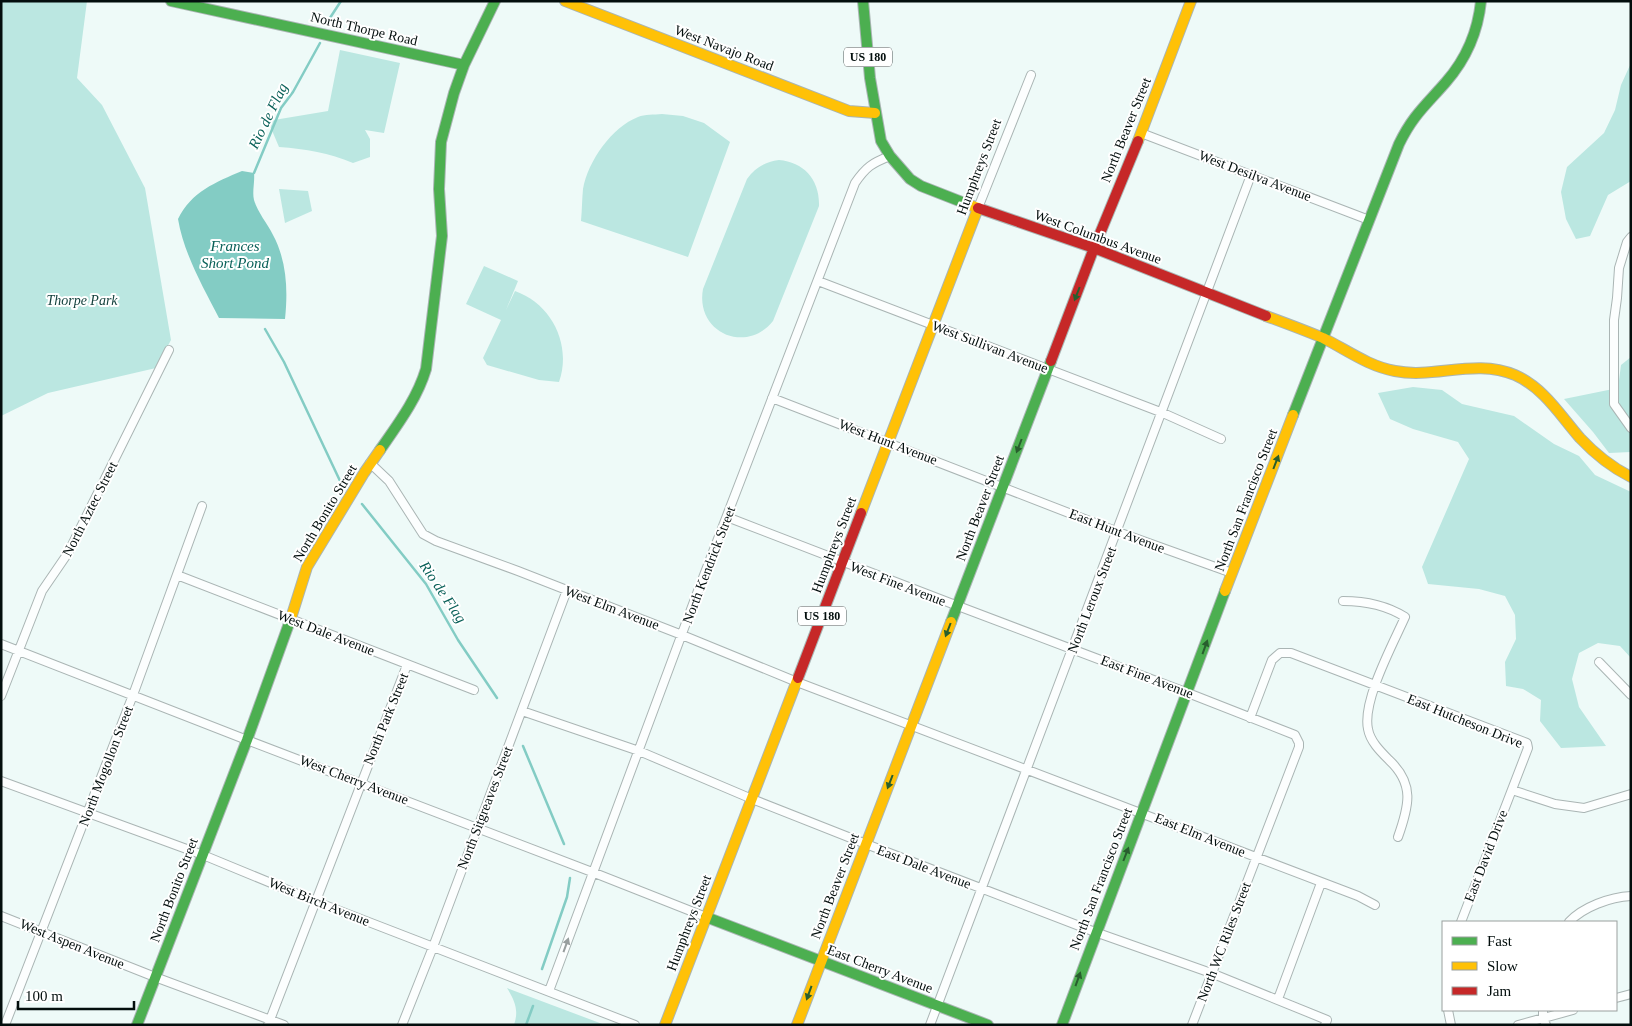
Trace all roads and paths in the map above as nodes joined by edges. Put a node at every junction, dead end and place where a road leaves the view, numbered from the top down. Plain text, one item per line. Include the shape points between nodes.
1 (171, 1) edge
2 (495, 1) edge
3 (566, 1) edge
4 (1191, 1) edge
5 (1482, 1) edge
6 (862, 2) edge
7 (188, 3) edge
8 (464, 65) junction
9 (1031, 75) dead end
10 (875, 113) junction
11 (1141, 132) junction
12 (890, 156) junction
13 (1252, 175) junction
14 (978, 208) junction
15 (1369, 220) junction
16 (1631, 237) edge
17 (1094, 248) junction
18 (818, 281) junction
19 (1208, 293) junction
20 (932, 325) junction
21 (1324, 339) junction
22 (169, 350) dead end
23 (1048, 369) junction
24 (772, 398) junction
25 (1163, 412) junction
26 (1631, 428) edge
27 (1221, 439) dead end
28 (888, 442) junction
29 (370, 464) junction
30 (1631, 477) edge
31 (1003, 487) junction
32 (202, 506) dead end
33 (727, 517) junction
34 (1118, 532) junction
35 (842, 562) junction
36 (1232, 573) junction
37 (177, 575) junction
38 (567, 590) junction
39 (1343, 601) dead end
40 (958, 606) junction
41 (291, 619) junction
42 (682, 634) junction
43 (1, 644) edge
44 (1073, 649) junction
45 (19, 650) junction
46 (1599, 662) dead end
47 (407, 665) junction
48 (797, 682) junction
49 (1375, 686) junction
50 (474, 690) dead end
51 (1188, 693) junction
52 (133, 695) junction
53 (1631, 695) edge
54 (1, 696) edge
55 (522, 711) junction
56 (1250, 718) junction
57 (912, 725) junction
58 (247, 740) junction
59 (1299, 747) joint
60 (639, 751) junction
61 (1027, 770) junction
62 (1, 781) edge
63 (361, 783) junction
64 (1512, 790) junction
65 (1631, 794) edge
66 (752, 799) junction
67 (1142, 812) junction
68 (88, 814) junction
69 (477, 828) junction
70 (1398, 836) dead end
71 (866, 844) junction
72 (203, 855) junction
73 (1256, 858) junction
74 (592, 872) junction
75 (1321, 883) junction
76 (980, 888) junction
77 (1631, 896) edge
78 (317, 902) junction
79 (1375, 906) dead end
80 (1, 916) edge
81 (706, 917) junction
82 (1461, 921) edge
83 (1570, 921) edge
84 (40, 932) junction
85 (1096, 932) junction
86 (433, 947) junction
87 (820, 961) junction
88 (1211, 973) junction
89 (155, 977) junction
90 (549, 991) junction
91 (1631, 994) edge
92 (1617, 998) edge
93 (1278, 999) junction
94 (937, 1006) junction
95 (1448, 1011) edge
96 (1569, 1011) edge
97 (1544, 1017) edge
98 (269, 1022) edge
99 (1326, 1022) edge
100 (6, 1025) edge
101 (137, 1025) edge
102 (284, 1025) edge
103 (402, 1025) edge
104 (636, 1025) edge
105 (665, 1025) edge
106 (797, 1025) edge
107 (930, 1025) edge
108 (988, 1025) edge
109 (1062, 1025) edge
110 (1192, 1025) edge
111 (1451, 1025) edge
112 (1518, 1025) edge

1 - 7 street, North Thorpe Road
2 - 8 street, North Bonito Street
3 - 10 street, West Navajo Road via 849,111
4 - 11 street, North Beaver Street
5 - 15 street, North San Francisco Street via 1480,17 1465,56 1420,108 1403,134
6 - 10 street, US 180
7 - 8 street, North Thorpe Road
8 - 29 street, North Bonito Street via 440,149 442,236 426,369 421,386 404,416
9 - 14 street, Humphreys Street
10 - 12 street, US 180 via 881,142
11 - 13 street, West Desilva Avenue
11 - 17 street, North Beaver Street
12 - 14 street, US 180 via 910,179 921,186
12 - 18 street, North Kendrick Street via 873,162 855,183
13 - 15 street, West Desilva Avenue
13 - 19 street, North Leroux Street
14 - 17 street, West Columbus Avenue
14 - 20 street, Humphreys Street / US 180
15 - 21 street, North San Francisco Street
16 - 26 street via 1619,268 1614,320 1614,404
17 - 19 street, West Columbus Avenue
17 -> 23 street, North Beaver Street
18 - 20 street, West Sullivan Avenue
18 - 24 street, North Kendrick Street
19 - 21 street, West Columbus Avenue
19 - 25 street, North Leroux Street
20 - 23 street, West Sullivan Avenue
20 - 28 street, Humphreys Street / US 180
21 - 30 street, West Columbus Avenue via 1355,358 1404,373 1486,366 1512,374 1535,386 1597,455
36 -> 21 street, North San Francisco Street
22 - 45 street, North Aztec Street via 68,553 42,591
23 - 25 street, West Sullivan Avenue
23 -> 31 street, North Beaver Street
24 - 28 street, West Hunt Avenue
24 - 33 street, North Kendrick Street
25 - 27 street, West Sullivan Avenue
25 - 34 street, North Leroux Street
28 - 31 street, West Hunt Avenue
28 - 35 street, Humphreys Street / US 180
29 - 38 street, West Elm Avenue via 389,481 423,534
29 - 41 street, North Bonito Street via 307,567
31 - 34 street, East Hunt Avenue
31 - 40 street, North Beaver Street
32 - 37 street, North Mogollon Street
33 - 35 street, West Fine Avenue
33 - 42 street, North Kendrick Street
34 - 36 street, East Hunt Avenue
34 - 44 street, North Leroux Street
35 - 40 street, West Fine Avenue
35 - 48 street, Humphreys Street / US 180
51 -> 36 street, North San Francisco Street
37 - 41 street, West Dale Avenue
37 - 52 street, North Mogollon Street
38 - 42 street, West Elm Avenue
38 - 55 street, North Sitgreaves Street
39 - 49 street via 1372,604 1405,617
40 - 44 street, East Fine Avenue
40 -> 57 street, North Beaver Street
41 - 47 street, West Dale Avenue
41 - 58 street, North Bonito Street
42 - 48 street, West Elm Avenue
42 - 60 street, North Kendrick Street
43 - 45 street, West Cherry Avenue
44 - 51 street, East Fine Avenue
44 - 61 street, North Leroux Street
45 - 52 street, West Cherry Avenue
45 - 54 street, North Aztec Street
46 - 53 street
47 - 50 street, West Dale Avenue
47 - 63 street, North Park Street
48 - 57 street, West Elm Avenue
48 - 66 street, Humphreys Street / US 180
49 - 56 street, East Hutcheson Drive via 1291,653 1280,653 1272,660
49 - 64 street, East Hutcheson Drive via 1527,743
49 - 70 street via 1367,713 1368,730 1377,749 1399,770 1408,789 1407,812
51 - 56 street, East Fine Avenue
51 - 67 street, North San Francisco Street
52 - 58 street, West Cherry Avenue
52 - 68 street, North Mogollon Street
55 - 60 street, East Dale Avenue
55 - 69 street, North Sitgreaves Street
56 - 59 street, East Fine Avenue via 1295,735
57 - 61 street, East Elm Avenue
57 -> 71 street, North Beaver Street
58 - 63 street, West Cherry Avenue
58 - 72 street, North Bonito Street
59 - 73 street, North WC Riles Street
60 - 66 street, East Dale Avenue
60 - 74 street, North Kendrick Street
61 - 67 street, East Elm Avenue
61 - 76 street, North Leroux Street
62 - 68 street, West Birch Avenue
63 - 69 street, West Cherry Avenue
63 - 78 street, North Park Street
64 - 65 street via 1555,804 1584,808
64 - 82 street, East David Drive
66 - 71 street, East Dale Avenue
66 - 81 street, Humphreys Street / US 180
67 - 73 street, East Elm Avenue
85 -> 67 street, North San Francisco Street
68 - 72 street, West Birch Avenue
68 - 84 street, North Mogollon Street
69 - 74 street, West Cherry Avenue
69 - 86 street, North Sitgreaves Street
71 - 76 street, East Dale Avenue
71 - 87 street, North Beaver Street
72 - 78 street, West Birch Avenue
72 - 89 street, North Bonito Street
73 - 75 street, East Elm Avenue
73 - 88 street, North WC Riles Street
74 - 81 street, West Cherry Avenue
90 -> 74 street, North Kendrick Street
75 - 79 street, East Elm Avenue via 1358,896
75 - 93 street
76 - 85 street, East Dale Avenue
76 - 94 street, North Leroux Street
77 - 83 street via 1607,899
78 - 86 street, West Birch Avenue
78 - 98 street, North Park Street
80 - 84 street, West Aspen Avenue
81 - 87 street, East Cherry Avenue
81 - 105 street, Humphreys Street / US 180
84 - 89 street, West Aspen Avenue
84 - 100 street, North Mogollon Street
85 - 88 street, East Dale Avenue
109 -> 85 street, North San Francisco Street
86 - 90 street, West Birch Avenue
86 - 103 street, North Sitgreaves Street
87 - 94 street, East Cherry Avenue
87 -> 106 street, North Beaver Street
88 - 93 street, East Dale Avenue
88 - 110 street, North WC Riles Street
89 - 98 street, West Aspen Avenue
89 - 101 street, North Bonito Street
90 - 104 street, West Birch Avenue
91 - 92 street
93 - 99 street, East Dale Avenue
94 - 107 street, North Leroux Street
94 - 108 street, East Cherry Avenue
95 - 111 street
96 - 97 street
97 - 112 street
98 - 102 street, West Aspen Avenue

